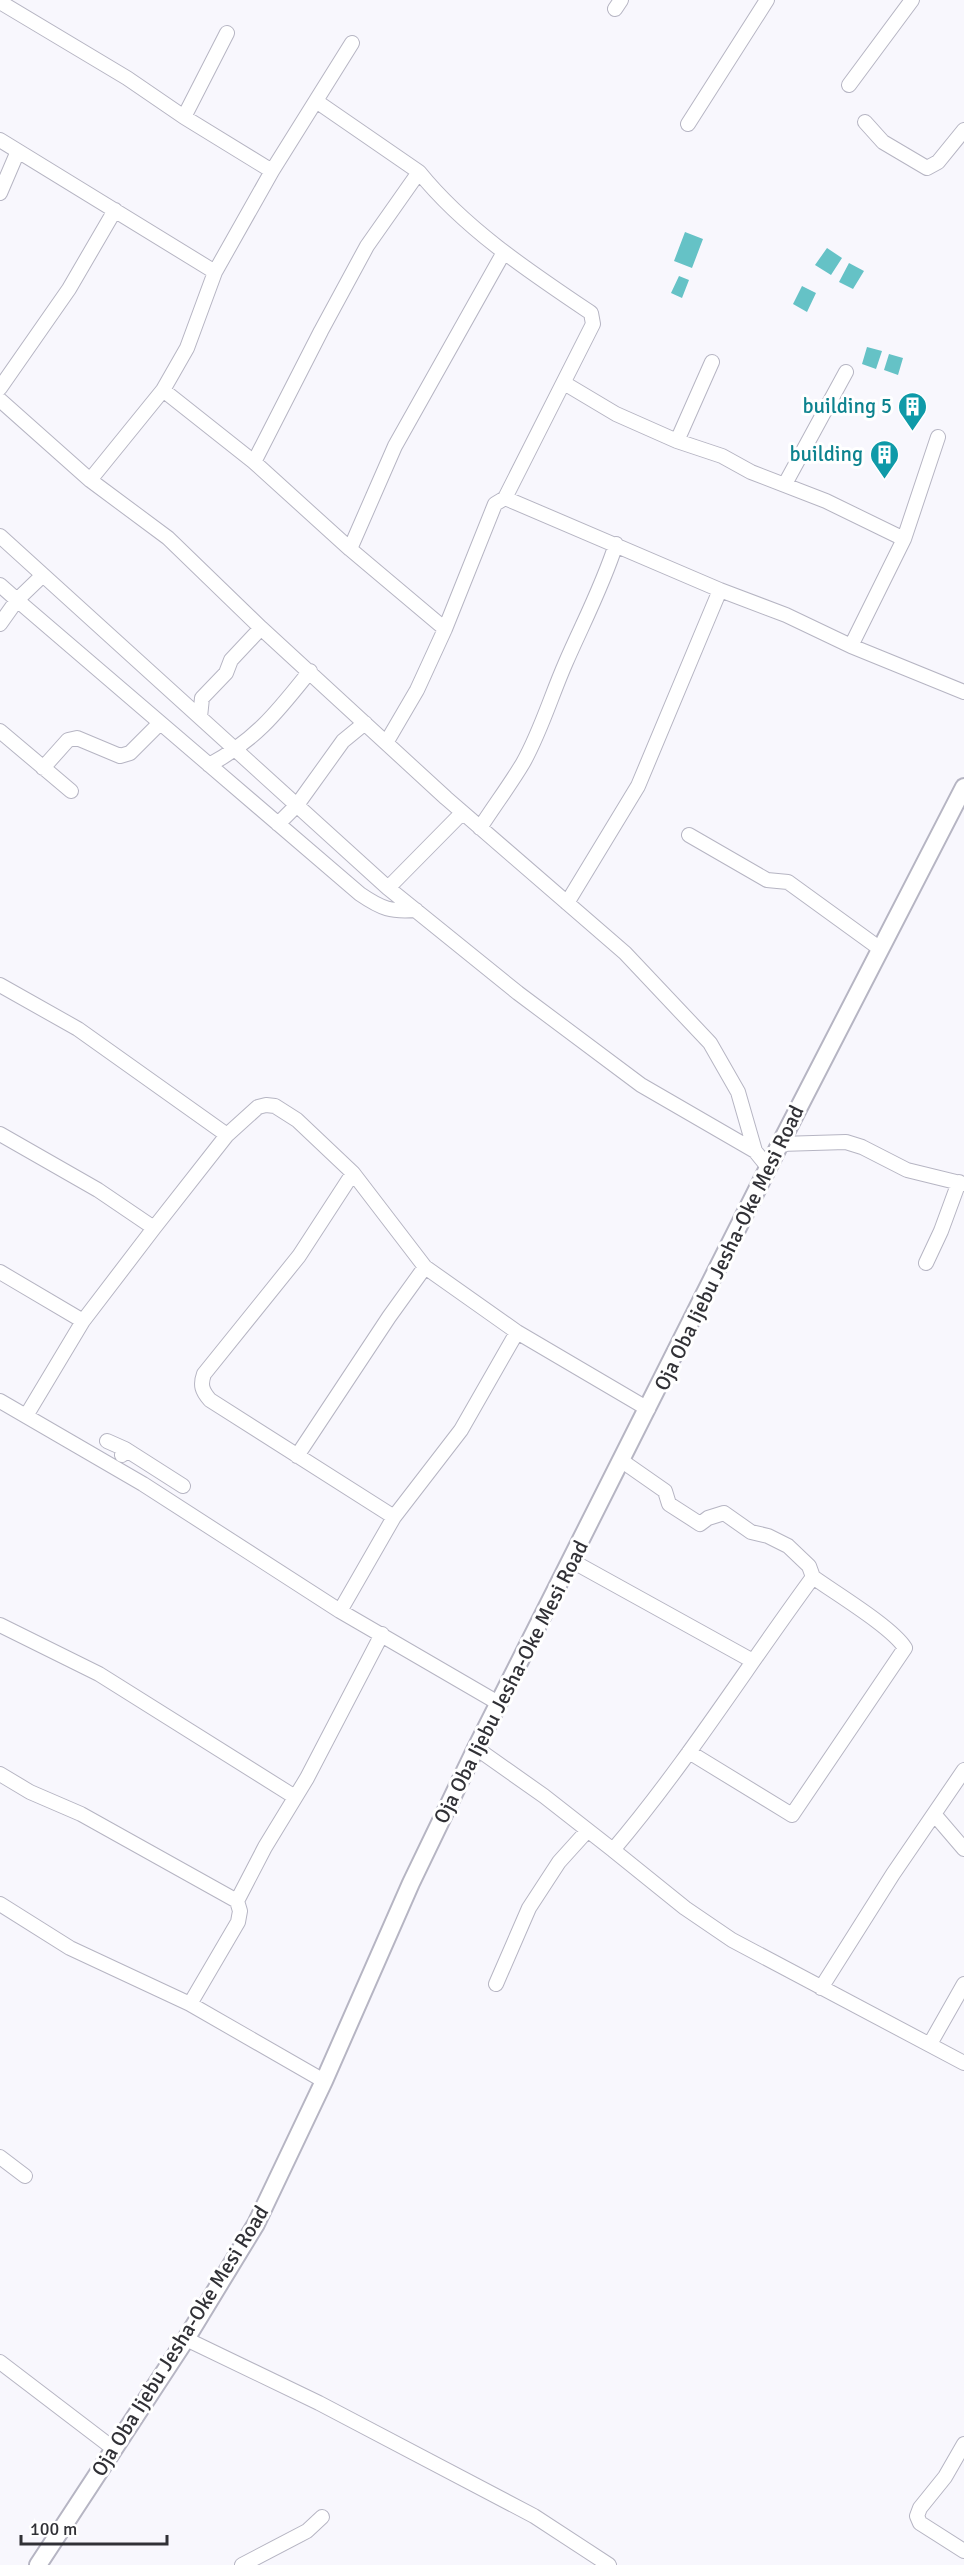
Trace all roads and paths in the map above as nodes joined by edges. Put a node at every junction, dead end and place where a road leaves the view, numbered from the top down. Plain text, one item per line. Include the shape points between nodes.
1 (767, 0) edge
2 (912, 0) edge
3 (0, 2) edge
4 (226, 33) dead end
5 (352, 43) dead end
6 (849, 85) dead end
7 (316, 100) junction
8 (184, 117) junction
9 (865, 122) dead end
10 (688, 124) dead end
11 (964, 130) edge
12 (0, 140) edge
13 (18, 151) junction
14 (272, 171) junction
15 (418, 172) junction
16 (0, 193) edge
17 (115, 210) junction
18 (504, 252) junction
19 (215, 272) junction
20 (712, 362) dead end
21 (846, 372) dead end
22 (564, 383) junction
23 (0, 388) edge
24 (163, 390) junction
25 (0, 400) edge
26 (939, 437) dead end
27 (677, 441) junction
28 (254, 462) junction
29 (90, 480) junction
30 (785, 484) junction
31 (505, 498) junction
32 (0, 536) edge
33 (904, 539) junction
34 (616, 544) junction
35 (350, 549) junction
36 (43, 575) junction
37 (0, 585) edge
38 (720, 590) junction
39 (16, 600) junction
40 (0, 624) edge
41 (261, 628) junction
42 (445, 629) junction
43 (851, 645) junction
44 (310, 671) junction
45 (964, 692) edge
46 (200, 717) junction
47 (160, 723) junction
48 (365, 723) junction
49 (0, 731) edge
50 (386, 743) junction
51 (237, 750) junction
52 (209, 765) junction
53 (43, 768) junction
54 (964, 787) edge
55 (70, 791) dead end
56 (297, 805) junction
57 (462, 813) junction
58 (278, 824) junction
59 (480, 828) junction
60 (688, 835) dead end
61 (388, 888) junction
62 (567, 903) junction
63 (416, 910) junction
64 (879, 948) junction
65 (0, 985) edge
66 (0, 1134) edge
67 (227, 1135) junction
68 (780, 1144) junction
69 (755, 1151) junction
70 (768, 1167) junction
71 (353, 1173) junction
72 (961, 1183) edge
73 (154, 1228) junction
74 (926, 1263) dead end
75 (425, 1267) junction
76 (0, 1272) edge
77 (83, 1322) junction
78 (517, 1332) junction
79 (0, 1401) edge
80 (648, 1409) junction
81 (26, 1416) junction
82 (106, 1441) dead end
83 (125, 1449) junction
84 (297, 1456) junction
85 (622, 1461) junction
86 (115, 1467) junction
87 (183, 1486) dead end
88 (394, 1517) junction
89 (572, 1561) junction
90 (813, 1577) junction
91 (340, 1611) junction
92 (0, 1626) edge
93 (382, 1634) junction
94 (751, 1660) junction
95 (500, 1704) junction
96 (476, 1748) junction
97 (690, 1752) junction
98 (964, 1770) edge
99 (0, 1774) edge
100 (295, 1797) junction
101 (934, 1814) junction
102 (587, 1831) junction
103 (964, 1849) edge
104 (613, 1850) junction
105 (237, 1901) junction
106 (0, 1904) edge
107 (496, 1984) dead end
108 (964, 1984) edge
109 (821, 1988) junction
110 (190, 2004) junction
111 (930, 2044) junction
112 (964, 2063) edge
113 (324, 2081) junction
114 (0, 2157) edge
115 (25, 2176) dead end
116 (186, 2339) junction
117 (0, 2362) edge
118 (964, 2444) edge
119 (114, 2449) junction
120 (322, 2517) dead end
121 (964, 2551) edge
122 (38, 2565) edge
123 (242, 2565) edge
124 (609, 2565) edge

1 - 10 street
2 - 6 street
3 - 8 street
4 - 8 street
5 - 7 street
7 - 14 street
7 - 15 street
8 - 14 street
9 - 11 street via 883,142 927,168 938,162
12 - 13 street
13 - 16 street
13 - 17 street
14 - 19 street
15 - 18 street
15 - 28 street via 368,246
17 - 19 street
17 - 23 street via 69,289
18 - 22 street via 591,313 593,324
18 - 35 street via 395,446
19 - 24 street via 187,348
20 - 27 street
21 - 30 street
22 - 27 street via 616,414
22 - 31 street
24 - 28 street
24 - 29 street
25 - 29 street
26 - 33 street
27 - 30 street via 723,456
28 - 35 street
29 - 41 street via 168,538
30 - 33 street
31 - 34 street
31 - 42 street via 495,504
32 - 36 street
33 - 43 street
34 - 38 street
34 - 59 street via 604,581 532,744
35 - 42 street
36 - 39 street
36 - 46 street
37 - 39 street
38 - 43 street
38 - 62 street via 638,786
39 - 40 street
39 - 47 street
41 - 44 street
41 - 46 street via 202,698
42 - 50 street via 417,690
43 - 45 street
44 - 48 street
44 - 51 street via 273,718
46 - 51 street
47 - 52 street
47 - 53 street via 130,753 120,756 77,738 68,740
48 - 50 street
48 - 56 street via 343,741
49 - 53 street
50 - 57 street
51 - 52 street
51 - 56 street
52 - 58 street
53 - 55 street
54 - 64 main road, Oja Oba Ijebu Jesha-Oke Mesi Road
56 - 58 street
56 - 61 street
57 - 59 street
57 - 61 street
58 - 63 street via 375,904 393,912
59 - 62 street
60 - 64 street via 767,880 788,882
61 - 63 street
62 - 69 street via 625,953 710,1043 738,1092
63 - 69 street via 641,1085
64 - 68 main road, Oja Oba Ijebu Jesha-Oke Mesi Road
65 - 67 street via 78,1029
66 - 73 street via 98,1190
67 - 71 street via 258,1107 275,1106 297,1119
67 - 73 street
68 - 70 main road, Oja Oba Ijebu Jesha-Oke Mesi Road
68 - 72 street via 846,1142 907,1170
69 - 70 street
70 - 80 main road, Oja Oba Ijebu Jesha-Oke Mesi Road
71 - 75 street
71 - 84 street via 298,1256 204,1374 201,1383 210,1400
72 - 74 street
73 - 77 street
75 - 78 street
75 - 84 street
76 - 77 street
77 - 81 street
78 - 80 street
78 - 88 street via 461,1430
79 - 81 street
80 - 85 main road, Oja Oba Ijebu Jesha-Oke Mesi Road
81 - 86 street
82 - 83 street
83 - 86 street
83 - 87 street
84 - 88 street
85 - 89 main road, Oja Oba Ijebu Jesha-Oke Mesi Road
85 - 90 street via 665,1491 669,1504 700,1524 724,1513 751,1532 788,1546 809,1566
86 - 91 street
88 - 91 street
89 - 94 street
89 - 95 main road, Oja Oba Ijebu Jesha-Oke Mesi Road
90 - 94 street
90 - 97 street via 888,1631 905,1648 792,1815
91 - 93 street
92 - 100 street via 99,1674
93 - 95 street
93 - 100 street
94 - 97 street
95 - 96 main road, Oja Oba Ijebu Jesha-Oke Mesi Road
96 - 102 street
96 - 113 main road, Oja Oba Ijebu Jesha-Oke Mesi Road via 411,1883
97 - 104 street
98 - 101 street
99 - 105 street via 81,1814
100 - 105 street
101 - 103 street
101 - 109 street
102 - 104 street
102 - 107 street via 558,1862 529,1908
104 - 109 street via 732,1940
105 - 110 street via 238,1922
106 - 110 street via 70,1948
108 - 111 street
109 - 111 street
110 - 113 street
111 - 112 street
113 - 116 main road, Oja Oba Ijebu Jesha-Oke Mesi Road via 256,2224
114 - 115 street
116 - 119 main road, Oja Oba Ijebu Jesha-Oke Mesi Road
116 - 124 street via 319,2403 534,2516
117 - 119 street
118 - 121 street via 917,2516 920,2523
119 - 122 main road, Oja Oba Ijebu Jesha-Oke Mesi Road
120 - 123 street via 307,2531

